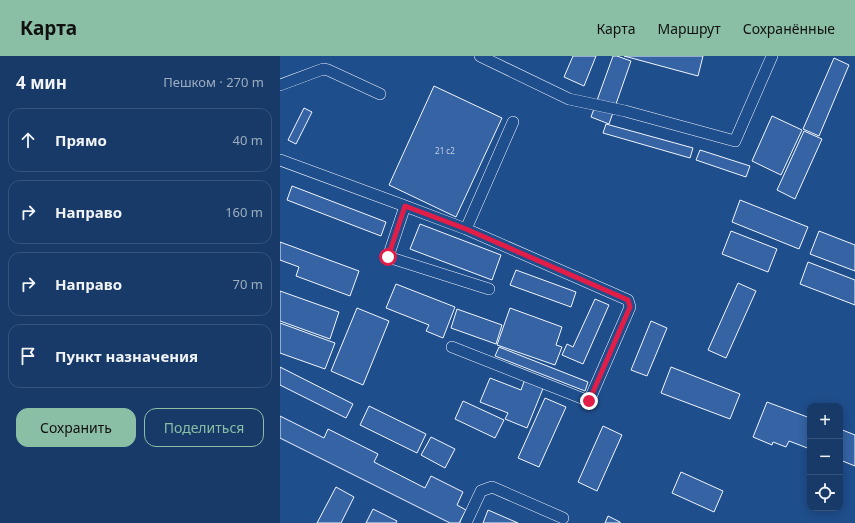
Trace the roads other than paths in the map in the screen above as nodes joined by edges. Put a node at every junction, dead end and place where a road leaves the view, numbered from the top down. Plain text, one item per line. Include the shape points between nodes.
1 (480, 56) edge
2 (772, 56) edge
3 (280, 85) edge
4 (380, 94) dead end
5 (513, 122) dead end
6 (280, 160) edge
7 (405, 206) junction
8 (466, 229) junction
9 (489, 289) dead end
10 (452, 347) dead end
11 (563, 518) dead end
12 (466, 523) edge

1 - 2 lane via 568,99 625,111 735,141
3 - 4 lane via 323,69
5 - 8 lane
6 - 7 lane
7 - 8 lane
7 - 9 lane via 388,257
8 - 10 lane via 628,300 630,307 589,401
11 - 12 lane via 492,487 481,491

